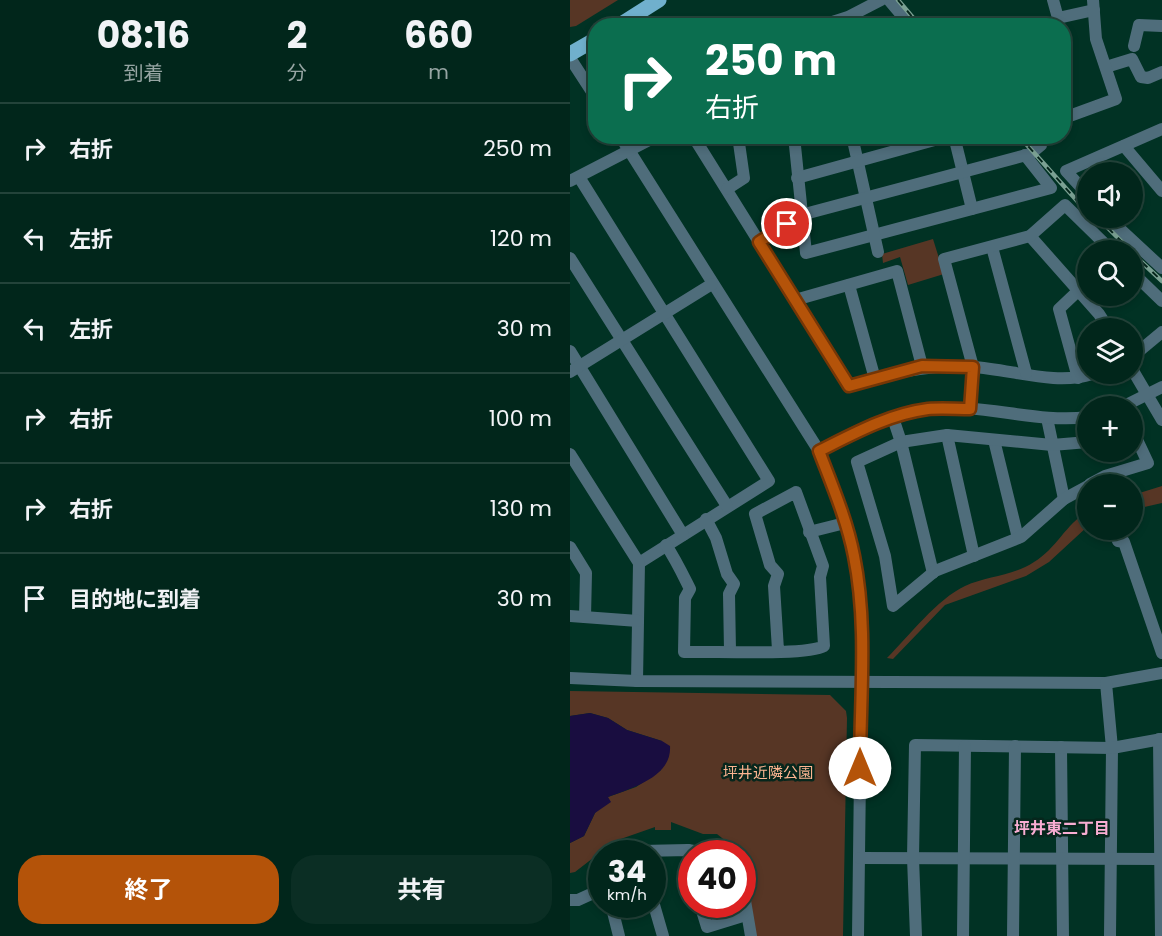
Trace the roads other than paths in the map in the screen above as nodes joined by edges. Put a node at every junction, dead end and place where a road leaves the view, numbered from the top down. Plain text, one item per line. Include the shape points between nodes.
1 (659, 0) edge
2 (881, 0) edge
3 (889, 0) edge
4 (1053, 0) edge
5 (1094, 5) edge
6 (631, 18) edge
7 (845, 18) edge
8 (904, 18) edge
9 (1162, 26) edge
10 (588, 44) edge
11 (1134, 46) dead end
12 (570, 56) edge
13 (1106, 67) junction
14 (1162, 72) edge
15 (588, 85) edge
16 (1071, 115) edge
17 (1162, 129) edge
18 (625, 144) edge
19 (643, 144) edge
20 (698, 144) edge
21 (739, 144) edge
22 (799, 144) edge
23 (854, 144) edge
24 (920, 144) edge
25 (956, 144) edge
26 (1041, 144) edge
27 (1124, 146) junction
28 (630, 151) junction
29 (1025, 155) junction
30 (858, 161) junction
31 (1087, 162) edge
32 (1077, 166) edge
33 (963, 172) junction
34 (797, 178) junction
35 (574, 179) edge
36 (1077, 183) edge
37 (727, 189) junction
38 (1162, 191) edge
39 (867, 198) junction
40 (972, 209) junction
41 (801, 215) junction
42 (1119, 228) edge
43 (876, 235) junction
44 (1030, 236) junction
45 (1101, 240) edge
46 (759, 242) junction
47 (992, 247) junction
48 (878, 252) dead end
49 (570, 258) edge
50 (1162, 268) edge
51 (1143, 283) edge
52 (712, 284) junction
53 (849, 285) junction
54 (1077, 288) edge
55 (1077, 292) edge
56 (795, 300) junction
57 (1162, 301) edge
58 (1091, 306) edge
59 (665, 313) junction
60 (1100, 318) edge
61 (1162, 332) edge
62 (622, 340) junction
63 (1143, 348) edge
64 (570, 351) edge
65 (922, 366) junction
66 (973, 367) junction
67 (575, 369) edge
68 (1026, 373) junction
69 (1077, 374) edge
70 (1077, 378) edge
71 (875, 379) junction
72 (1141, 384) edge
73 (1162, 387) edge
74 (1148, 396) junction
75 (1143, 398) edge
76 (970, 409) junction
77 (1077, 417) edge
78 (893, 418) junction
79 (1047, 418) junction
80 (1162, 420) edge
81 (947, 435) junction
82 (994, 440) junction
83 (901, 442) junction
84 (1077, 443) edge
85 (1052, 445) junction
86 (819, 451) junction
87 (1143, 452) edge
88 (570, 454) edge
89 (1112, 474) edge
90 (1077, 492) edge
91 (1064, 499) junction
92 (727, 506) junction
93 (706, 519) junction
94 (845, 524) junction
95 (809, 532) junction
96 (683, 535) junction
97 (1018, 538) junction
98 (1126, 540) edge
99 (666, 545) junction
100 (570, 547) edge
101 (975, 556) junction
102 (639, 563) junction
103 (933, 573) junction
104 (570, 616) edge
105 (585, 617) junction
106 (638, 621) junction
107 (730, 651) junction
108 (778, 651) junction
109 (1162, 653) edge
110 (1162, 673) edge
111 (570, 678) edge
112 (637, 681) junction
113 (860, 683) junction
114 (1106, 683) junction
115 (1161, 739) edge
116 (965, 746) junction
117 (1016, 746) junction
118 (1061, 747) junction
119 (1112, 748) junction
120 (860, 858) junction
121 (913, 858) junction
122 (965, 858) junction
123 (1015, 858) junction
124 (1064, 858) junction
125 (1110, 859) junction
126 (1161, 859) edge
127 (588, 895) edge
128 (570, 900) edge
129 (614, 918) edge
130 (658, 918) edge
131 (704, 918) edge
132 (737, 918) edge
133 (748, 918) edge
134 (619, 936) edge
135 (663, 936) edge
136 (751, 936) edge
137 (858, 936) edge
138 (916, 936) edge
139 (963, 936) edge
140 (1013, 936) edge
141 (1063, 936) edge
142 (1110, 936) edge
143 (1161, 936) edge

1 - 6 main road
2 - 7 street
3 - 8 street
4 - 5 street via 1058,18
5 - 13 street via 1096,39
9 - 11 street via 1138,26
10 - 12 main road
12 - 15 street
13 - 14 street via 1132,59 1141,77
13 - 16 street via 1116,99
17 - 27 street
18 - 28 street
19 - 28 street
20 - 37 street
21 - 37 street via 744,178
22 - 34 street
23 - 30 street
24 - 30 street
25 - 33 street
26 - 29 street
27 - 31 street
27 - 38 street
28 - 35 street
28 - 52 street
29 - 33 street
29 - 40 street via 1051,188
30 - 34 street
30 - 39 street
32 - 36 street via 1066,171
33 - 39 street
33 - 40 street
34 - 41 street
35 - 59 street
37 - 46 street
39 - 41 street
39 - 43 street
40 - 43 street
41 - 43 street via 806,253
41 - 46 street
42 - 50 street
43 - 48 street
44 - 45 street via 1065,205
44 - 47 street
44 - 54 street
46 - 56 street
47 - 66 street via 944,259
47 - 68 street
49 - 62 street
51 - 57 street
52 - 59 street
52 - 86 street
53 - 56 street
53 - 65 street via 897,271
53 - 71 street
55 - 69 street via 1059,309
56 - 71 street via 849,386
58 - 60 street
59 - 62 street
59 - 92 street via 769,481
61 - 63 street
62 - 67 street
62 - 92 street
64 - 67 street
65 - 66 street
65 - 71 street
66 - 68 street
66 - 76 street
67 - 96 street
68 - 70 street
72 - 74 street
73 - 74 street
74 - 75 street
74 - 80 street
76 - 78 street via 928,409
76 - 79 street
77 - 79 street
78 - 83 street
78 - 86 street
79 - 85 street
81 - 82 street
81 - 83 street
81 - 101 street
82 - 85 street
82 - 97 street
83 - 103 street
83 - 103 street via 857,462 885,556 893,606
84 - 85 street
85 - 91 street
86 - 94 street
87 - 89 street via 1148,463
88 - 102 street
90 - 91 street
91 - 97 street
92 - 93 street
93 - 96 street
93 - 107 street via 727,574 723,585 729,594
94 - 95 street
94 - 113 street via 854,555 862,615
95 - 108 street via 817,553 813,568 820,577 824,646 817,650
95 - 108 street via 796,492 755,514 770,565 768,576 774,586
96 - 99 street
97 - 101 street
98 - 109 street
99 - 102 street
99 - 107 street via 680,566 684,583 680,591 685,598 684,652
100 - 105 street via 586,573
101 - 103 street
102 - 106 street
104 - 105 street
105 - 106 street
106 - 112 street
107 - 108 street
110 - 114 street
111 - 112 street
112 - 113 street
113 - 114 street
113 - 120 street
114 - 119 street
115 - 119 street
115 - 126 street
116 - 117 street
116 - 121 street via 915,745
116 - 122 street
117 - 118 street
117 - 123 street
118 - 119 street
118 - 124 street
119 - 125 street
120 - 121 street
120 - 137 street
121 - 122 street
121 - 138 street
122 - 123 street
122 - 139 street
123 - 124 street
123 - 140 street
124 - 125 street
124 - 141 street
125 - 126 street
125 - 142 street
126 - 143 street
127 - 128 street
129 - 134 street
130 - 135 street
131 - 132 street via 707,927
133 - 136 street

